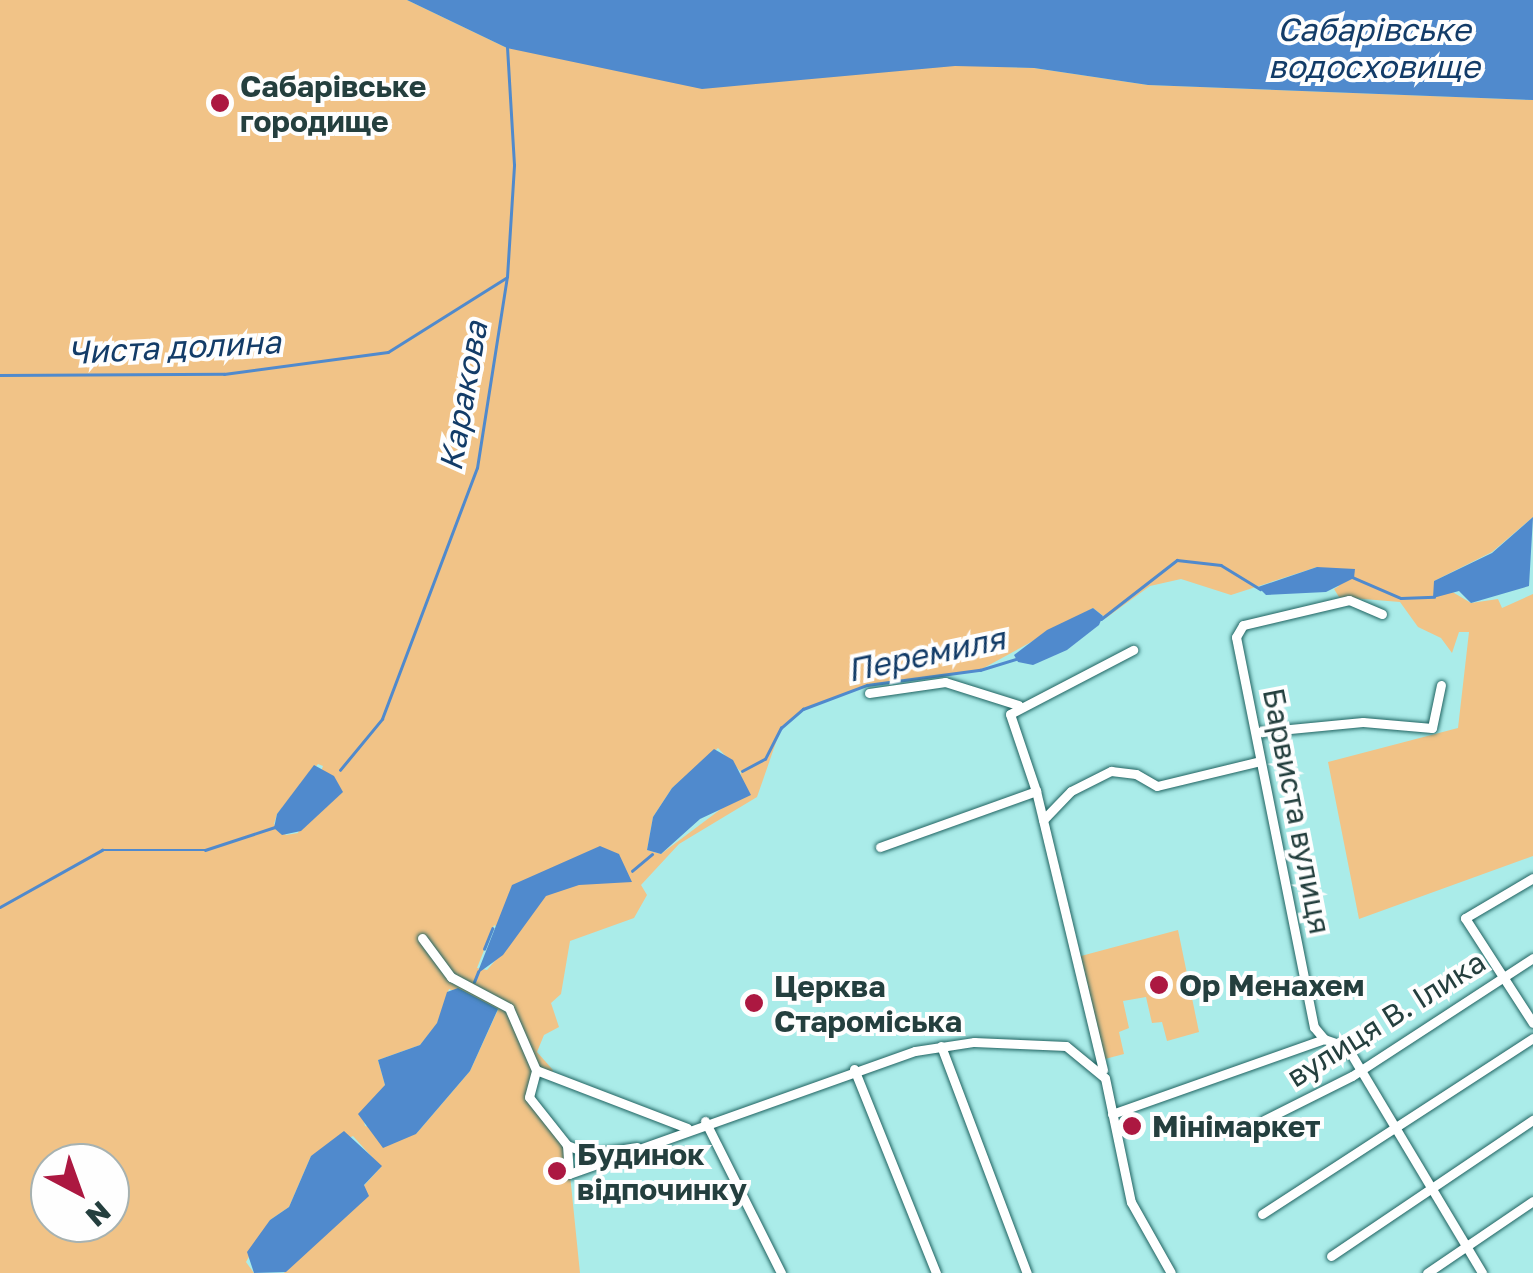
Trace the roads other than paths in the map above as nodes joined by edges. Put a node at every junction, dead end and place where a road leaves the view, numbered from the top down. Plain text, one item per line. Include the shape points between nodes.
1 (1382, 614) dead end
2 (1133, 650) dead end
3 (1441, 686) dead end
4 (868, 693) dead end
5 (1018, 705) junction
6 (1259, 732) junction
7 (1260, 761) junction
8 (1036, 791) junction
9 (1042, 820) junction
10 (880, 846) dead end
11 (1533, 878) edge
12 (422, 938) dead end
13 (1533, 958) edge
14 (1504, 977) junction
15 (1533, 1023) edge
16 (1533, 1038) edge
17 (1324, 1039) junction
18 (941, 1046) junction
19 (1360, 1068) junction
20 (854, 1069) junction
21 (536, 1070) junction
22 (1105, 1078) junction
23 (1112, 1114) junction
24 (1264, 1120) dead end
25 (1533, 1120) edge
26 (705, 1122) junction
27 (1396, 1127) junction
28 (687, 1128) junction
29 (567, 1145) junction
30 (637, 1147) junction
31 (1433, 1189) junction
32 (1533, 1201) edge
33 (1262, 1214) dead end
34 (1466, 1246) junction
35 (1331, 1256) dead end
36 (782, 1273) edge
37 (936, 1273) edge
38 (1027, 1273) edge
39 (1170, 1273) edge
40 (1427, 1273) edge
41 (1482, 1273) edge

1 - 6 street, Барвиста вулиця via 1348,600 1243,625 1236,636
2 - 5 street
3 - 6 street via 1432,728 1364,722
4 - 5 street via 944,682
5 - 8 street via 1010,714
6 - 7 street, Барвиста вулиця
7 - 9 street via 1157,786 1136,774 1110,772 1086,781
7 - 17 street, Барвиста вулиця via 1314,1027
8 - 9 street
8 - 10 street
9 - 22 street
11 - 14 street via 1465,918
12 - 21 street via 451,977 509,1008
13 - 14 street, вулиця В. Ілика
14 - 15 street
14 - 19 street, вулиця В. Ілика
16 - 27 street
17 - 19 street via 1343,1042
17 - 23 street
18 - 20 street
18 - 22 street via 1052,1043 1076,1050
18 - 38 street
19 - 24 street, вулиця В. Ілика
19 - 27 street
20 - 26 street
20 - 37 street
21 - 28 street
21 - 29 street via 529,1097
22 - 23 street
23 - 39 street via 1131,1202
25 - 31 street
26 - 28 street
26 - 36 street
27 - 31 street
27 - 33 street
28 - 30 street
29 - 30 street via 590,1154
29 - 30 street via 569,1174
31 - 34 street
31 - 35 street
32 - 34 street
34 - 40 street
34 - 41 street

